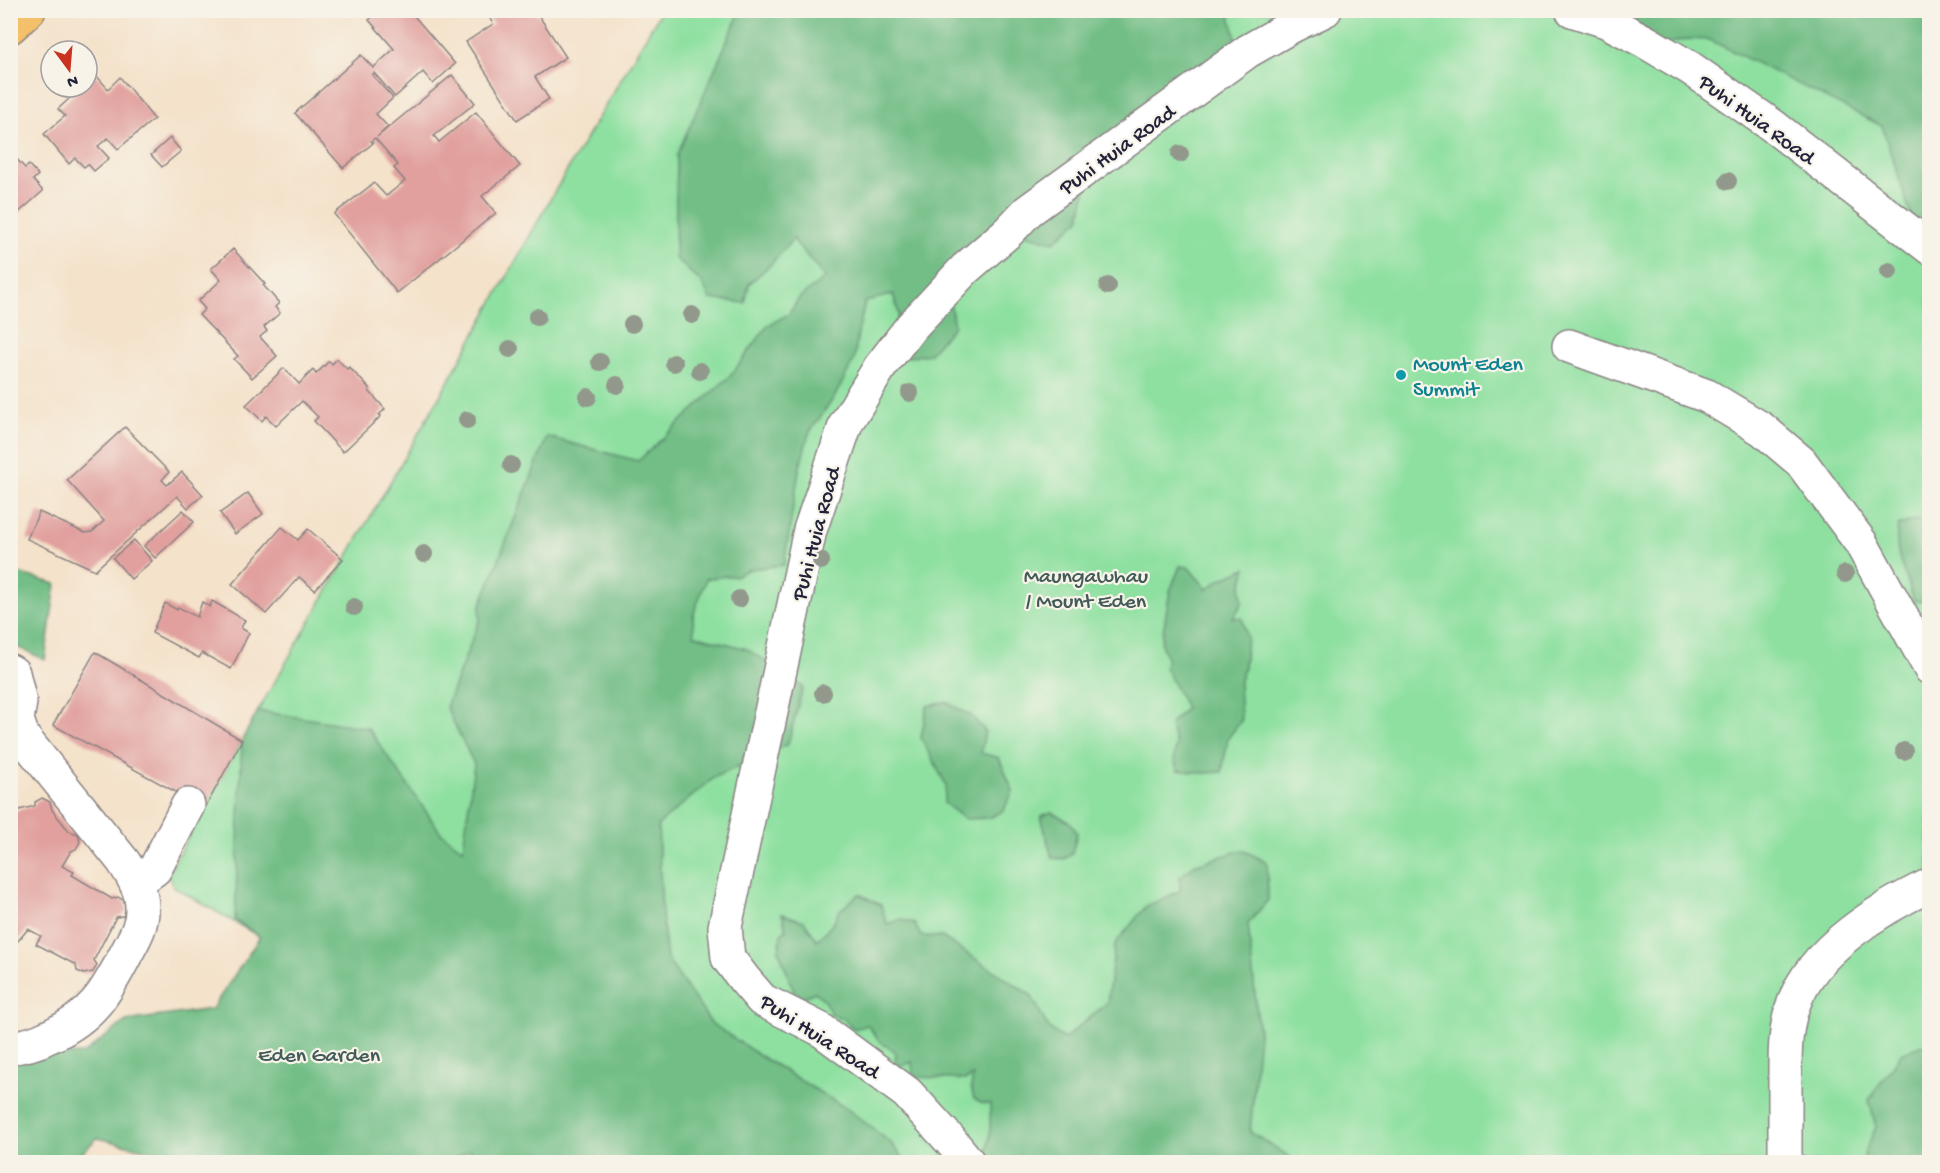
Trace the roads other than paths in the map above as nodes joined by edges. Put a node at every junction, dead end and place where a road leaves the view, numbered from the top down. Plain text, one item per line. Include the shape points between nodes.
1 (29, 10) edge
2 (1325, 10) edge
3 (1572, 10) edge
4 (10, 27) edge
5 (1929, 248) edge
6 (1569, 346) dead end
7 (1929, 668) edge
8 (10, 671) edge
9 (188, 805) dead end
10 (136, 882) junction
11 (1929, 885) edge
12 (10, 1047) edge
13 (968, 1162) edge
14 (1785, 1162) edge

1 - 4 main road
2 - 13 street, Puhi Huia Road via 1248,51 1028,211 966,269 911,327 880,367 846,423 810,530 725,927 728,958 762,1000 820,1029 907,1093
3 - 5 street, Puhi Huia Road via 1605,21 1690,68 1773,126
6 - 7 street via 1707,396 1762,429 1801,462 1861,543
8 - 10 street via 20,702 17,720 23,737
9 - 10 street via 155,869
10 - 12 street via 142,905 141,926 109,988 87,1015 64,1030 36,1042
11 - 14 street via 1849,933 1802,985 1786,1039

